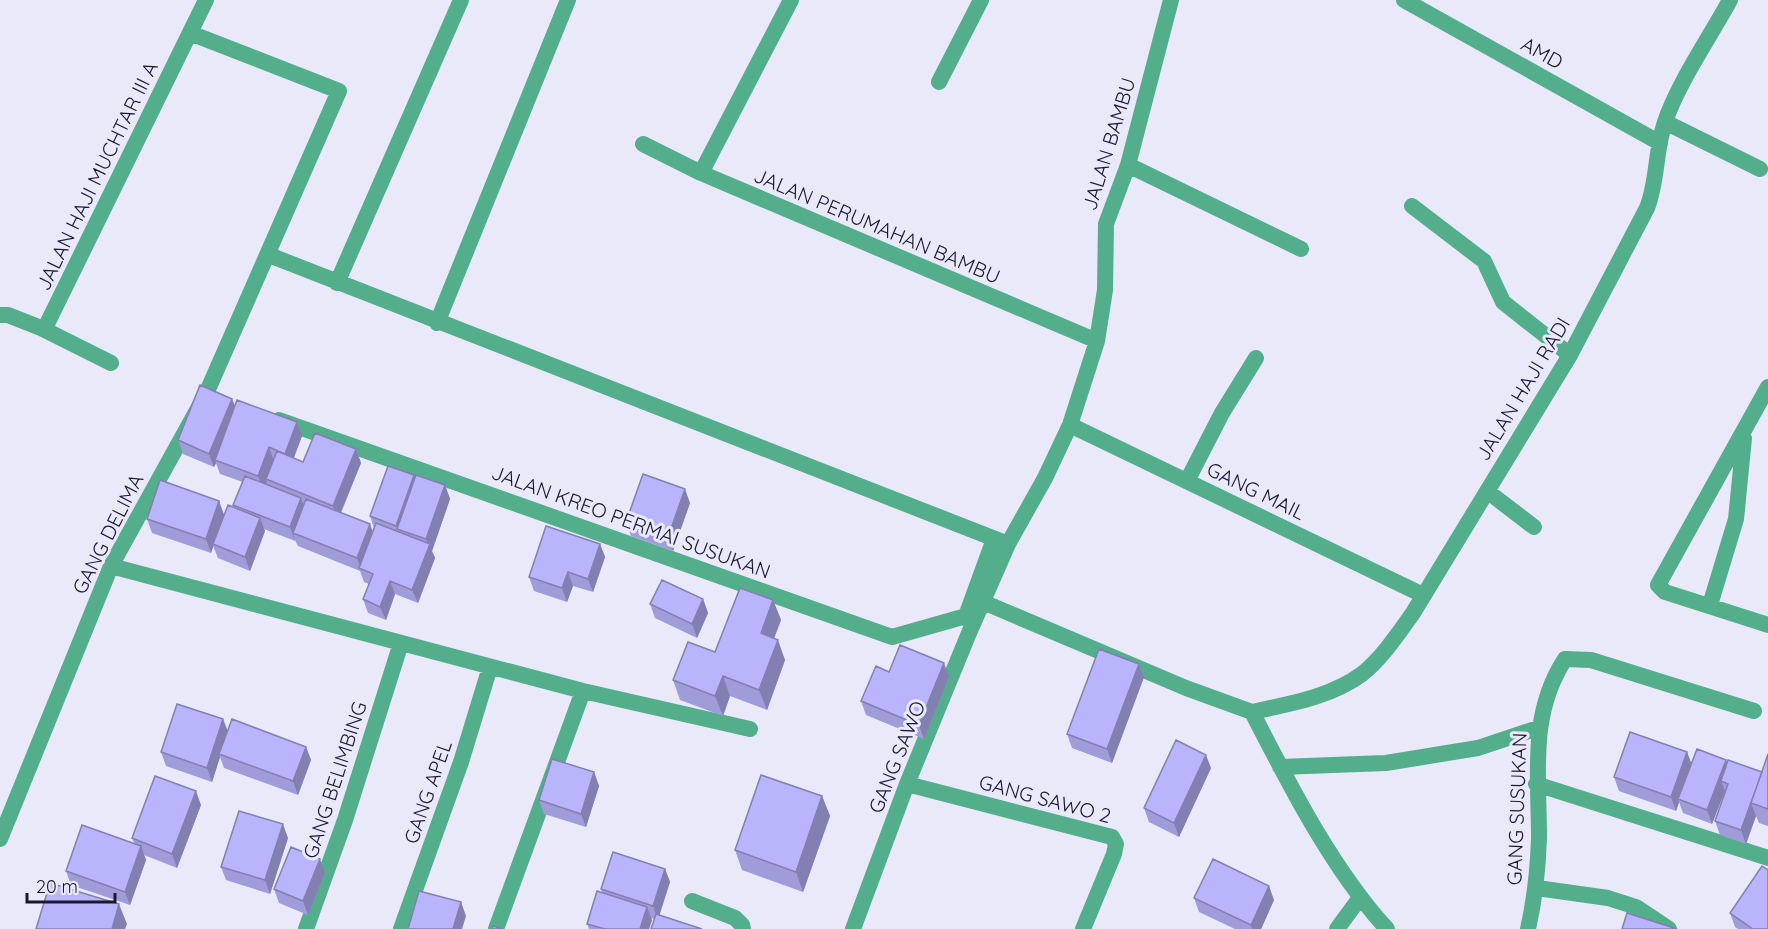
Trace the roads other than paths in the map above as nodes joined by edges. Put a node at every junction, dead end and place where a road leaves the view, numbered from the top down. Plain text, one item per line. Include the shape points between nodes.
1 (206, 0) edge
2 (461, 0) edge
3 (568, 0) edge
4 (791, 0) edge
5 (981, 0) edge
6 (1171, 0) edge
7 (1404, 0) edge
8 (1730, 0) edge
9 (190, 33) junction
10 (939, 82) dead end
11 (1665, 122) junction
12 (1660, 143) junction
13 (643, 144) dead end
14 (1128, 165) junction
15 (1760, 169) dead end
16 (701, 173) junction
17 (1412, 206) dead end
18 (1301, 249) dead end
19 (269, 255) junction
20 (337, 283) junction
21 (0, 315) edge
22 (437, 323) junction
23 (42, 328) junction
24 (1097, 340) junction
25 (1570, 355) junction
26 (1256, 358) dead end
27 (111, 363) dead end
28 (1768, 387) edge
29 (206, 394) junction
30 (227, 401) edge
31 (259, 413) edge
32 (1070, 425) junction
33 (1744, 434) junction
34 (1187, 481) junction
35 (1487, 491) junction
36 (1534, 527) dead end
37 (1001, 542) junction
38 (111, 566) junction
39 (1423, 595) junction
40 (983, 602) junction
41 (1710, 605) junction
42 (1768, 625) edge
43 (401, 643) junction
44 (490, 667) junction
45 (583, 691) junction
46 (1252, 711) junction
47 (1754, 711) dead end
48 (1538, 728) junction
49 (750, 729) dead end
50 (1280, 767) junction
51 (907, 784) junction
52 (1536, 784) junction
53 (0, 839) edge
54 (1768, 858) edge
55 (1537, 888) junction
56 (1359, 899) junction
57 (692, 901) dead end
58 (306, 929) edge
59 (401, 929) edge
60 (496, 929) edge
61 (743, 929) edge
62 (853, 929) edge
63 (1083, 929) edge
64 (1337, 929) edge
65 (1387, 929) edge
66 (1528, 929) edge
67 (1669, 929) edge

1 - 9 street, JALAN HAJI MUCHTAR III A
2 - 20 street
3 - 22 street
4 - 16 street
5 - 10 street
6 - 14 street, JALAN BAMBU
7 - 12 street, AMD
8 - 11 street, JALAN HAJI RADI
9 - 19 street, GANG DELIMA via 339,91
9 - 23 street, JALAN HAJI MUCHTAR III A
11 - 12 street, JALAN HAJI RADI
11 - 15 street
12 - 25 street, JALAN HAJI RADI via 1647,208
13 - 16 street, JALAN PERUMAHAN BAMBU
14 - 18 street
14 - 24 street, JALAN BAMBU via 1106,224 1105,290
16 - 24 street, JALAN PERUMAHAN BAMBU
17 - 25 street via 1484,261 1503,302
19 - 20 street
19 - 29 street, GANG DELIMA
20 - 22 street
21 - 23 street
22 - 37 street
23 - 27 street
24 - 32 street, JALAN BAMBU
25 - 35 street, JALAN HAJI RADI
26 - 34 street via 1222,412
28 - 33 street
29 - 30 street
29 - 38 street, GANG DELIMA
31 - 37 street, JALAN KREO PERMAI SUSUKAN via 892,637 966,616
32 - 34 street, GANG MAIL
32 - 37 street, JALAN BAMBU via 1045,478
33 - 41 street via 1736,519
33 - 41 street via 1659,582 1665,592
34 - 39 street, GANG MAIL
35 - 36 street
35 - 39 street, JALAN HAJI RADI
37 - 40 street, JALAN BAMBU
38 - 43 street
38 - 53 street, GANG DELIMA
39 - 46 street, JALAN HAJI RADI via 1391,644 1361,674 1326,693
40 - 46 street via 1186,688
40 - 51 street, GANG SAWO
41 - 42 street
43 - 44 street
43 - 58 street, GANG BELIMBING
44 - 45 street
44 - 59 street, GANG APEL via 461,762
45 - 49 street
45 - 60 street
46 - 50 street
47 - 48 street, GANG SUSUKAN via 1591,660 1565,658 1554,677
48 - 50 street via 1478,748 1386,763
48 - 52 street, GANG SUSUKAN
50 - 56 street
51 - 62 street, GANG SAWO
51 - 63 street, GANG SAWO 2 via 1112,837 1116,844 1114,854
52 - 54 street
52 - 55 street, GANG SUSUKAN
55 - 66 street, GANG SUSUKAN
55 - 67 street via 1608,898 1636,907
56 - 64 street
56 - 65 street
57 - 61 street via 735,918

